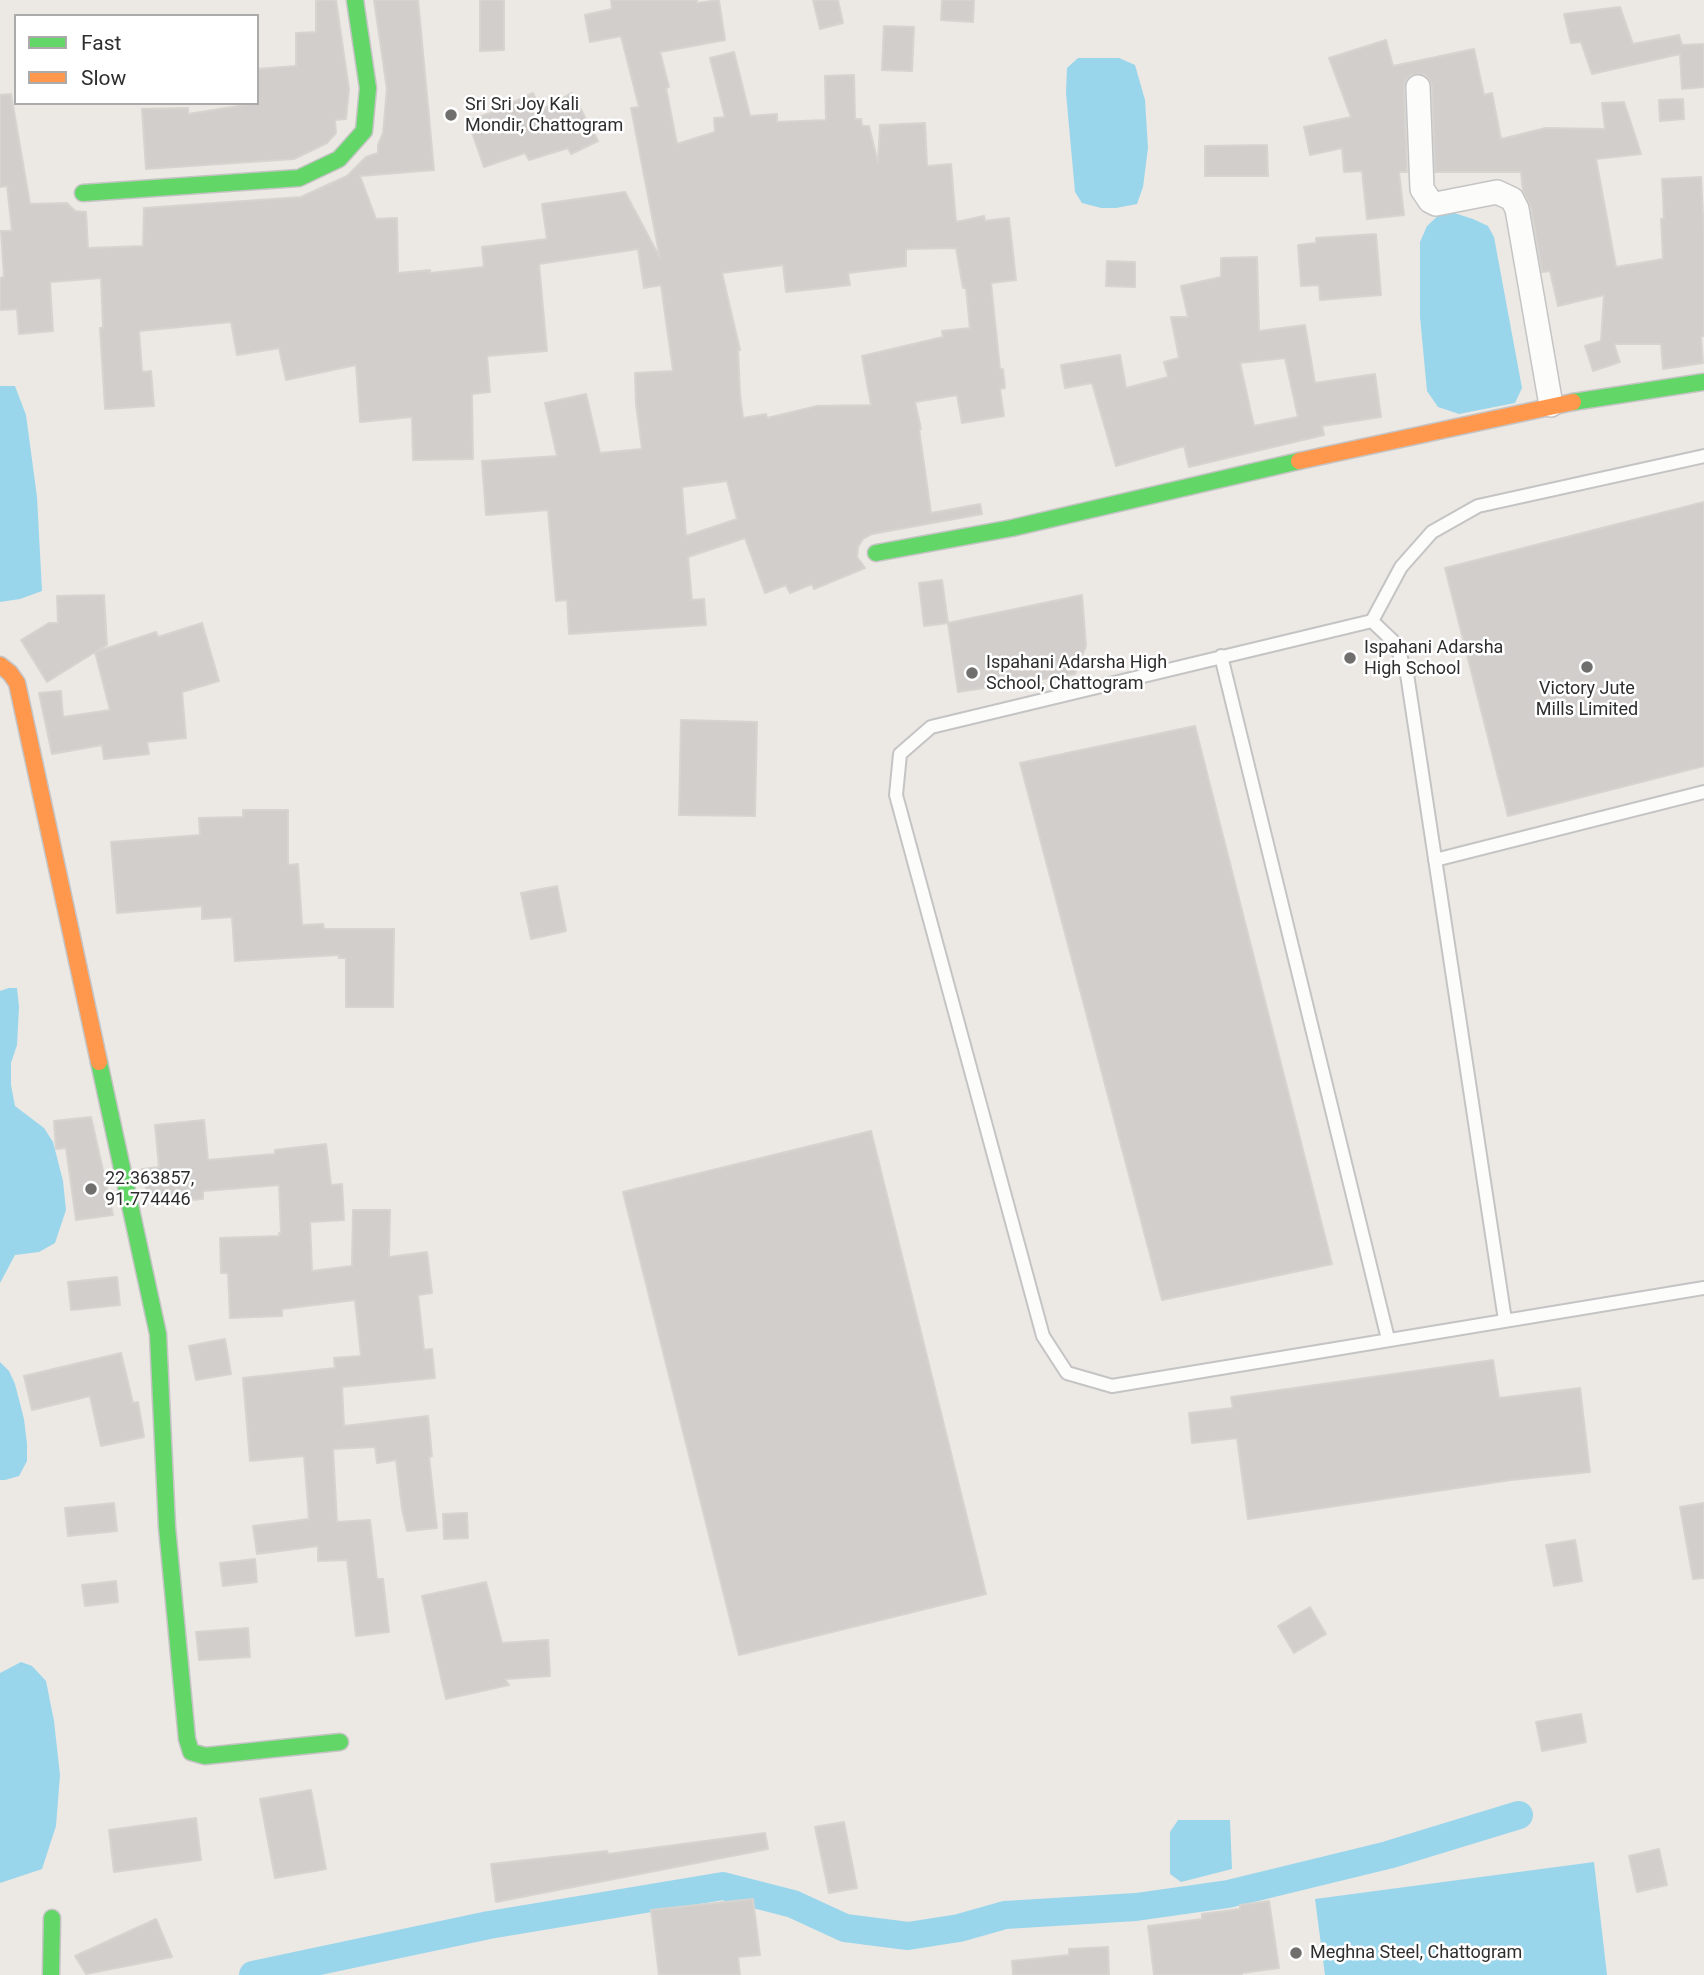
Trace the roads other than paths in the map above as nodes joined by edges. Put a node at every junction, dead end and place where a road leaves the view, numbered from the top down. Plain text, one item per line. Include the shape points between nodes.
1 (355, 0) edge
2 (1419, 87) dead end
3 (83, 193) dead end
4 (1704, 382) edge
5 (1551, 405) junction
6 (1704, 456) edge
7 (876, 554) dead end
8 (1372, 621) junction
9 (1221, 656) junction
10 (0, 665) edge
11 (1704, 792) edge
12 (1435, 860) junction
13 (1704, 1288) edge
14 (1505, 1321) junction
15 (1388, 1339) junction
16 (340, 1742) dead end
17 (52, 1918) dead end
18 (50, 1970) edge

1 - 3 street via 368,88 365,131 339,159 299,178
2 - 5 street via 1422,189 1430,201 1436,204 1497,192 1512,199 1517,209
4 - 5 street
5 - 7 street via 1012,528
6 - 8 lane via 1478,506 1432,532 1401,567
8 - 9 lane
8 - 12 lane via 1395,643 1407,674
9 - 15 lane
9 - 15 lane via 932,727 900,754 897,795 1043,1336 1067,1373 1112,1386
10 - 16 street via 18,683 158,1334 167,1527 187,1740 191,1752 205,1756
11 - 12 lane
12 - 14 lane
13 - 14 lane
14 - 15 lane
17 - 18 street

